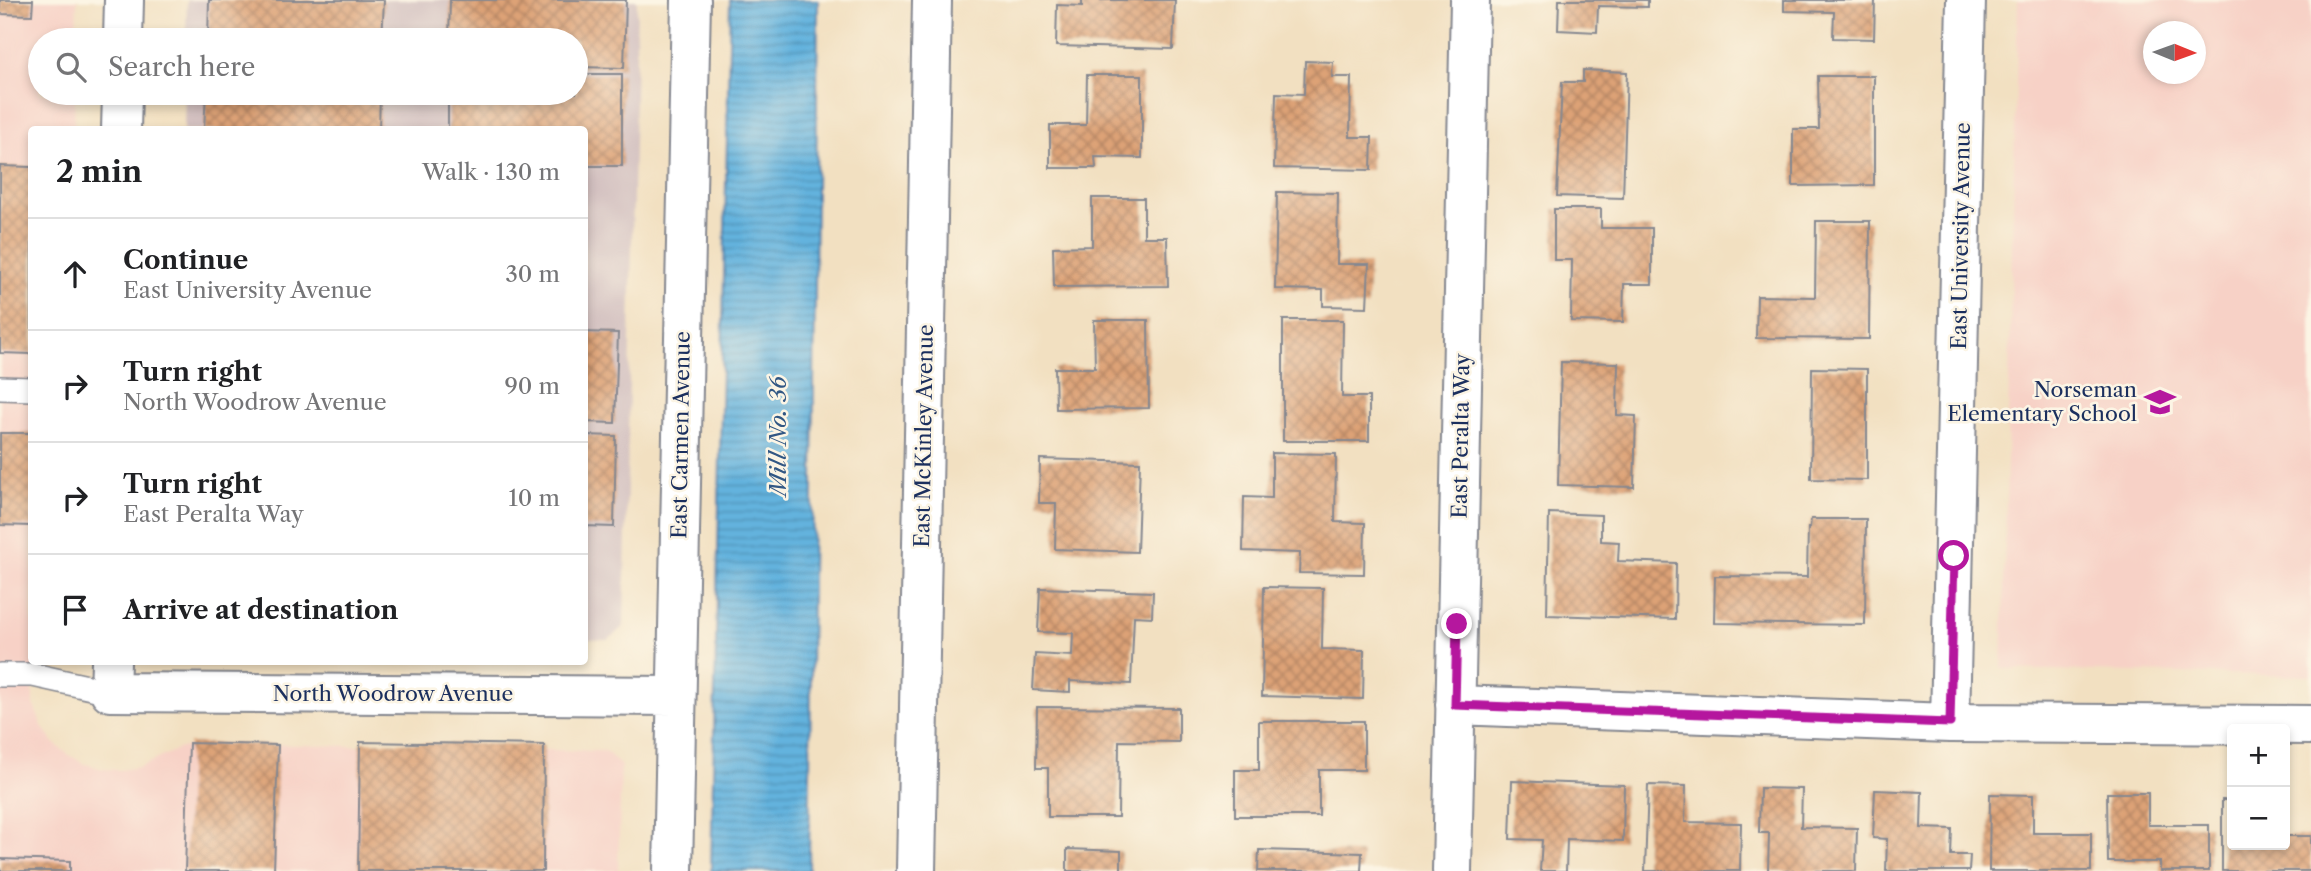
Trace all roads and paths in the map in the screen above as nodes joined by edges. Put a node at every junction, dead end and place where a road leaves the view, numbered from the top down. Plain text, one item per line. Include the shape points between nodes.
1 (124, 0) edge
2 (691, 0) edge
3 (932, 0) edge
4 (1470, 0) edge
5 (1966, 0) edge
6 (123, 28) edge
7 (122, 105) edge
8 (121, 126) edge
9 (0, 387) edge
10 (28, 389) edge
11 (0, 675) edge
12 (111, 677) edge
13 (675, 696) junction
14 (1455, 705) junction
15 (1950, 723) junction
16 (2311, 725) edge
17 (673, 871) edge
18 (916, 871) edge
19 (1452, 871) edge

1 - 6 street
2 - 13 street, East Carmen Avenue
3 - 18 street, East McKinley Avenue
4 - 14 street, East Peralta Way
5 - 15 street, East University Avenue
7 - 8 street
9 - 10 lane
11 - 12 lane
12 - 13 street, North Woodrow Avenue
13 - 17 street, East Carmen Avenue
14 - 15 street
14 - 19 street, East Peralta Way
15 - 16 street

